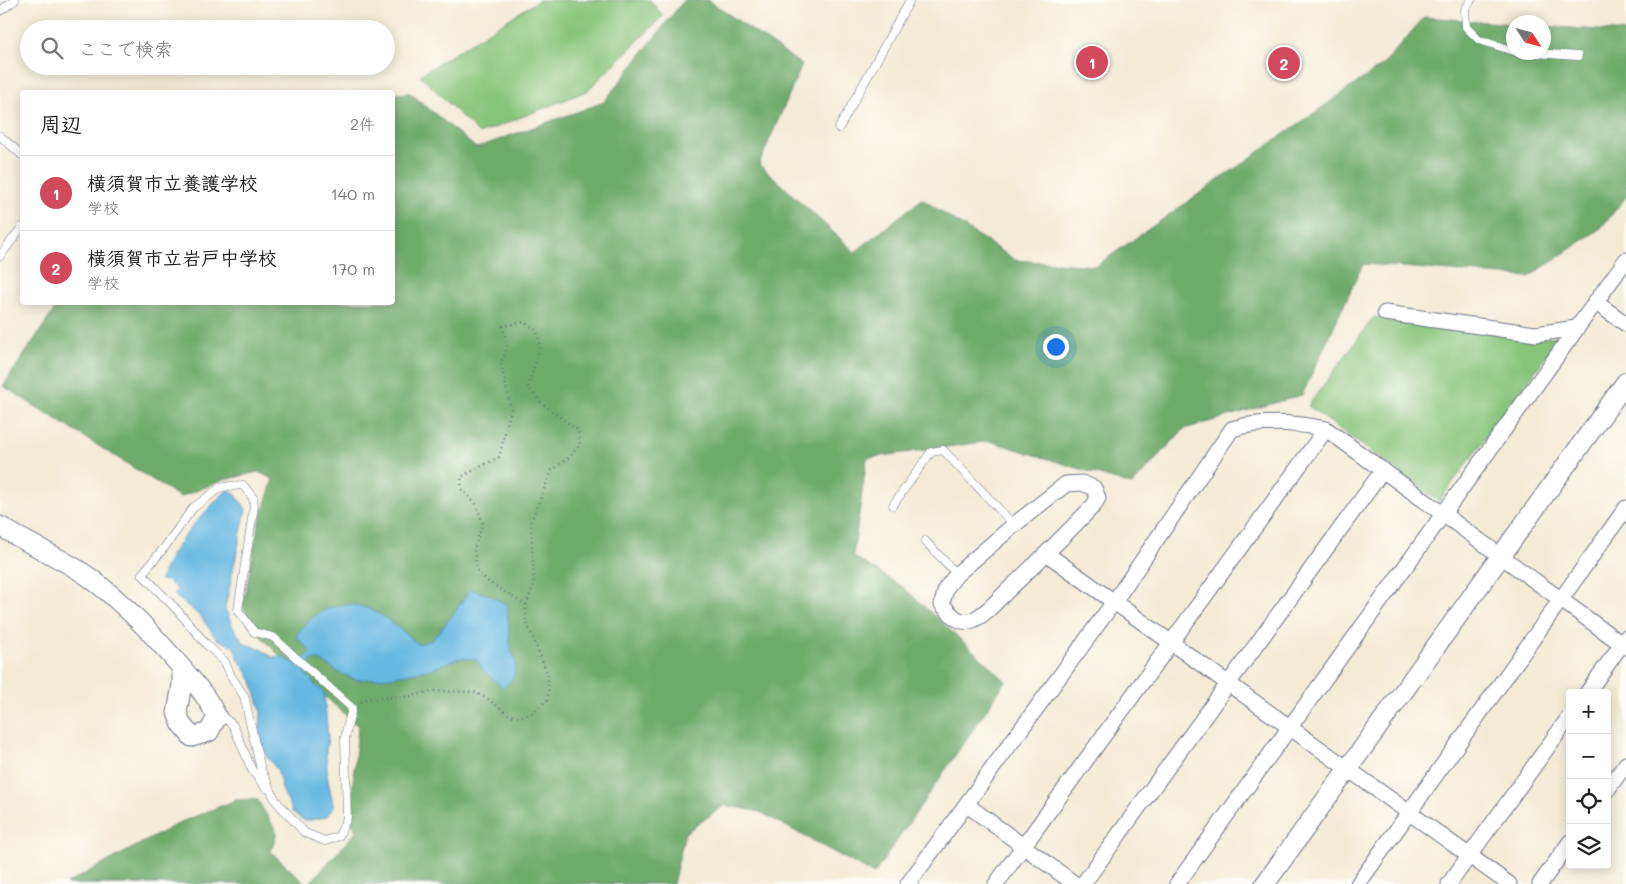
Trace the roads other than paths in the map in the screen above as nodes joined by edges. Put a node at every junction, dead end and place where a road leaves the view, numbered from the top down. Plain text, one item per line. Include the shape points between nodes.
1 (15, 0) edge
2 (910, 0) edge
3 (1471, 0) edge
4 (0, 11) edge
5 (1506, 48) edge
6 (1551, 54) edge
7 (1578, 56) dead end
8 (839, 128) dead end
9 (0, 136) edge
10 (20, 153) edge
11 (20, 230) edge
12 (0, 256) edge
13 (1626, 260) edge
14 (1595, 302) junction
15 (1385, 313) dead end
16 (1626, 324) edge
17 (1576, 328) junction
18 (1626, 382) edge
19 (1326, 429) junction
20 (1383, 470) junction
21 (893, 505) dead end
22 (1626, 508) edge
23 (1443, 514) junction
24 (1014, 525) junction
25 (0, 526) edge
26 (925, 541) dead end
27 (1047, 554) junction
28 (1501, 556) junction
29 (957, 574) junction
30 (1561, 600) junction
31 (1114, 602) junction
32 (1171, 643) junction
33 (1625, 643) edge
34 (182, 669) junction
35 (1228, 684) junction
36 (1590, 689) edge
37 (214, 711) junction
38 (1566, 722) edge
39 (1290, 727) junction
40 (1626, 764) edge
41 (1348, 769) junction
42 (1611, 785) edge
43 (276, 801) junction
44 (967, 805) junction
45 (1409, 813) junction
46 (1024, 846) junction
47 (1566, 848) edge
48 (1469, 855) junction
49 (908, 884) edge
50 (996, 884) edge
51 (1075, 884) edge
52 (1083, 884) edge
53 (1177, 884) edge
54 (1265, 884) edge
55 (1358, 884) edge
56 (1448, 884) edge
57 (1510, 884) edge
58 (1540, 884) edge

1 - 4 lane
2 - 8 lane
3 - 5 lane via 1465,10 1466,27 1479,40
6 - 7 lane
9 - 10 lane
11 - 12 lane
13 - 14 street
14 - 16 street
14 - 17 street
15 - 17 street via 1536,334
17 - 23 street
18 - 28 street
19 - 20 street
19 - 31 street via 1299,424 1246,425 1232,429
19 - 32 street
20 - 23 street
20 - 35 street
21 - 24 lane via 931,452 943,450
22 - 30 street
23 - 28 street
23 - 39 street
24 - 27 street via 1066,484 1082,483 1094,488 1098,498 1094,506
24 - 29 street
25 - 34 street via 89,577 158,640
26 - 29 lane
27 - 29 street via 987,610 971,620 963,621 952,616 942,604 946,588
27 - 31 street
28 - 30 street
28 - 41 street
30 - 33 street
30 - 45 street
31 - 32 street
31 - 44 street
32 - 35 street
32 - 46 street
33 - 36 street
34 - 37 street
34 - 37 street via 177,713 192,737 209,732 217,717
35 - 39 street
35 - 52 street
37 - 43 lane via 233,725 252,770
38 - 48 street
39 - 41 street
39 - 53 street
40 - 42 street
41 - 45 street
41 - 54 street
43 - 43 lane via 261,770 244,696 225,662 142,574 193,508 221,487 243,485 253,498 238,610 254,632 273,636 352,708 345,737 347,818 338,836 325,841 305,833
44 - 46 street
44 - 49 street
45 - 48 street
45 - 55 street
46 - 50 street
46 - 51 street
47 - 58 street
48 - 56 street
48 - 57 street

